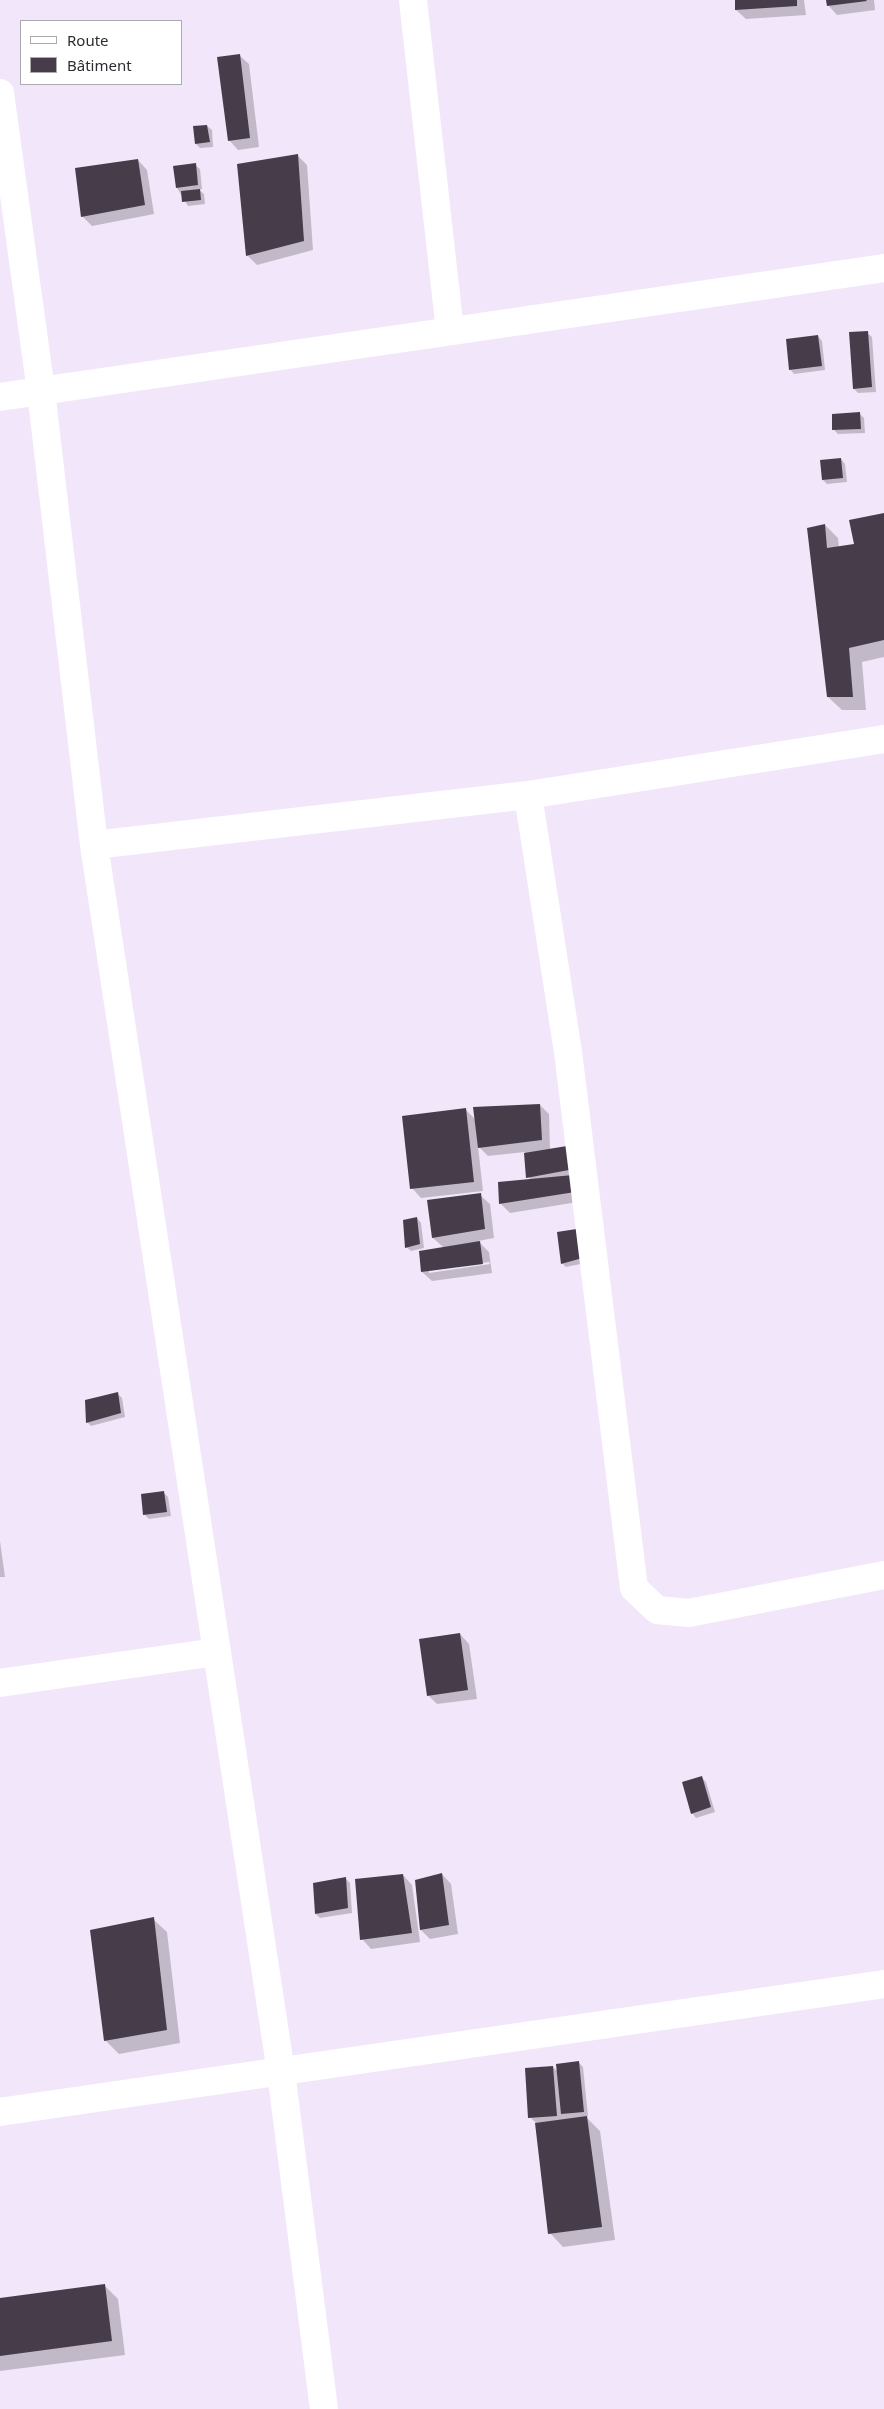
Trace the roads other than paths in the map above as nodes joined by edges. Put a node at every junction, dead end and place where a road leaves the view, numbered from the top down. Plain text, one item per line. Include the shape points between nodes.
1 (413, 0) edge
2 (0, 93) edge
3 (884, 268) edge
4 (450, 331) junction
5 (41, 391) junction
6 (0, 397) edge
7 (884, 739) edge
8 (528, 795) junction
9 (94, 845) junction
10 (884, 1576) edge
11 (216, 1652) junction
12 (0, 1683) edge
13 (884, 1984) edge
14 (281, 2072) junction
15 (0, 2112) edge
16 (324, 2409) edge

1 - 4 street
2 - 5 street
3 - 4 street
4 - 5 street
5 - 6 street
5 - 9 street
7 - 8 street
8 - 9 street
8 - 10 street via 568,1052 634,1588 657,1610 689,1613
9 - 11 street
11 - 12 street
11 - 14 street
13 - 14 street
14 - 15 street
14 - 16 street

